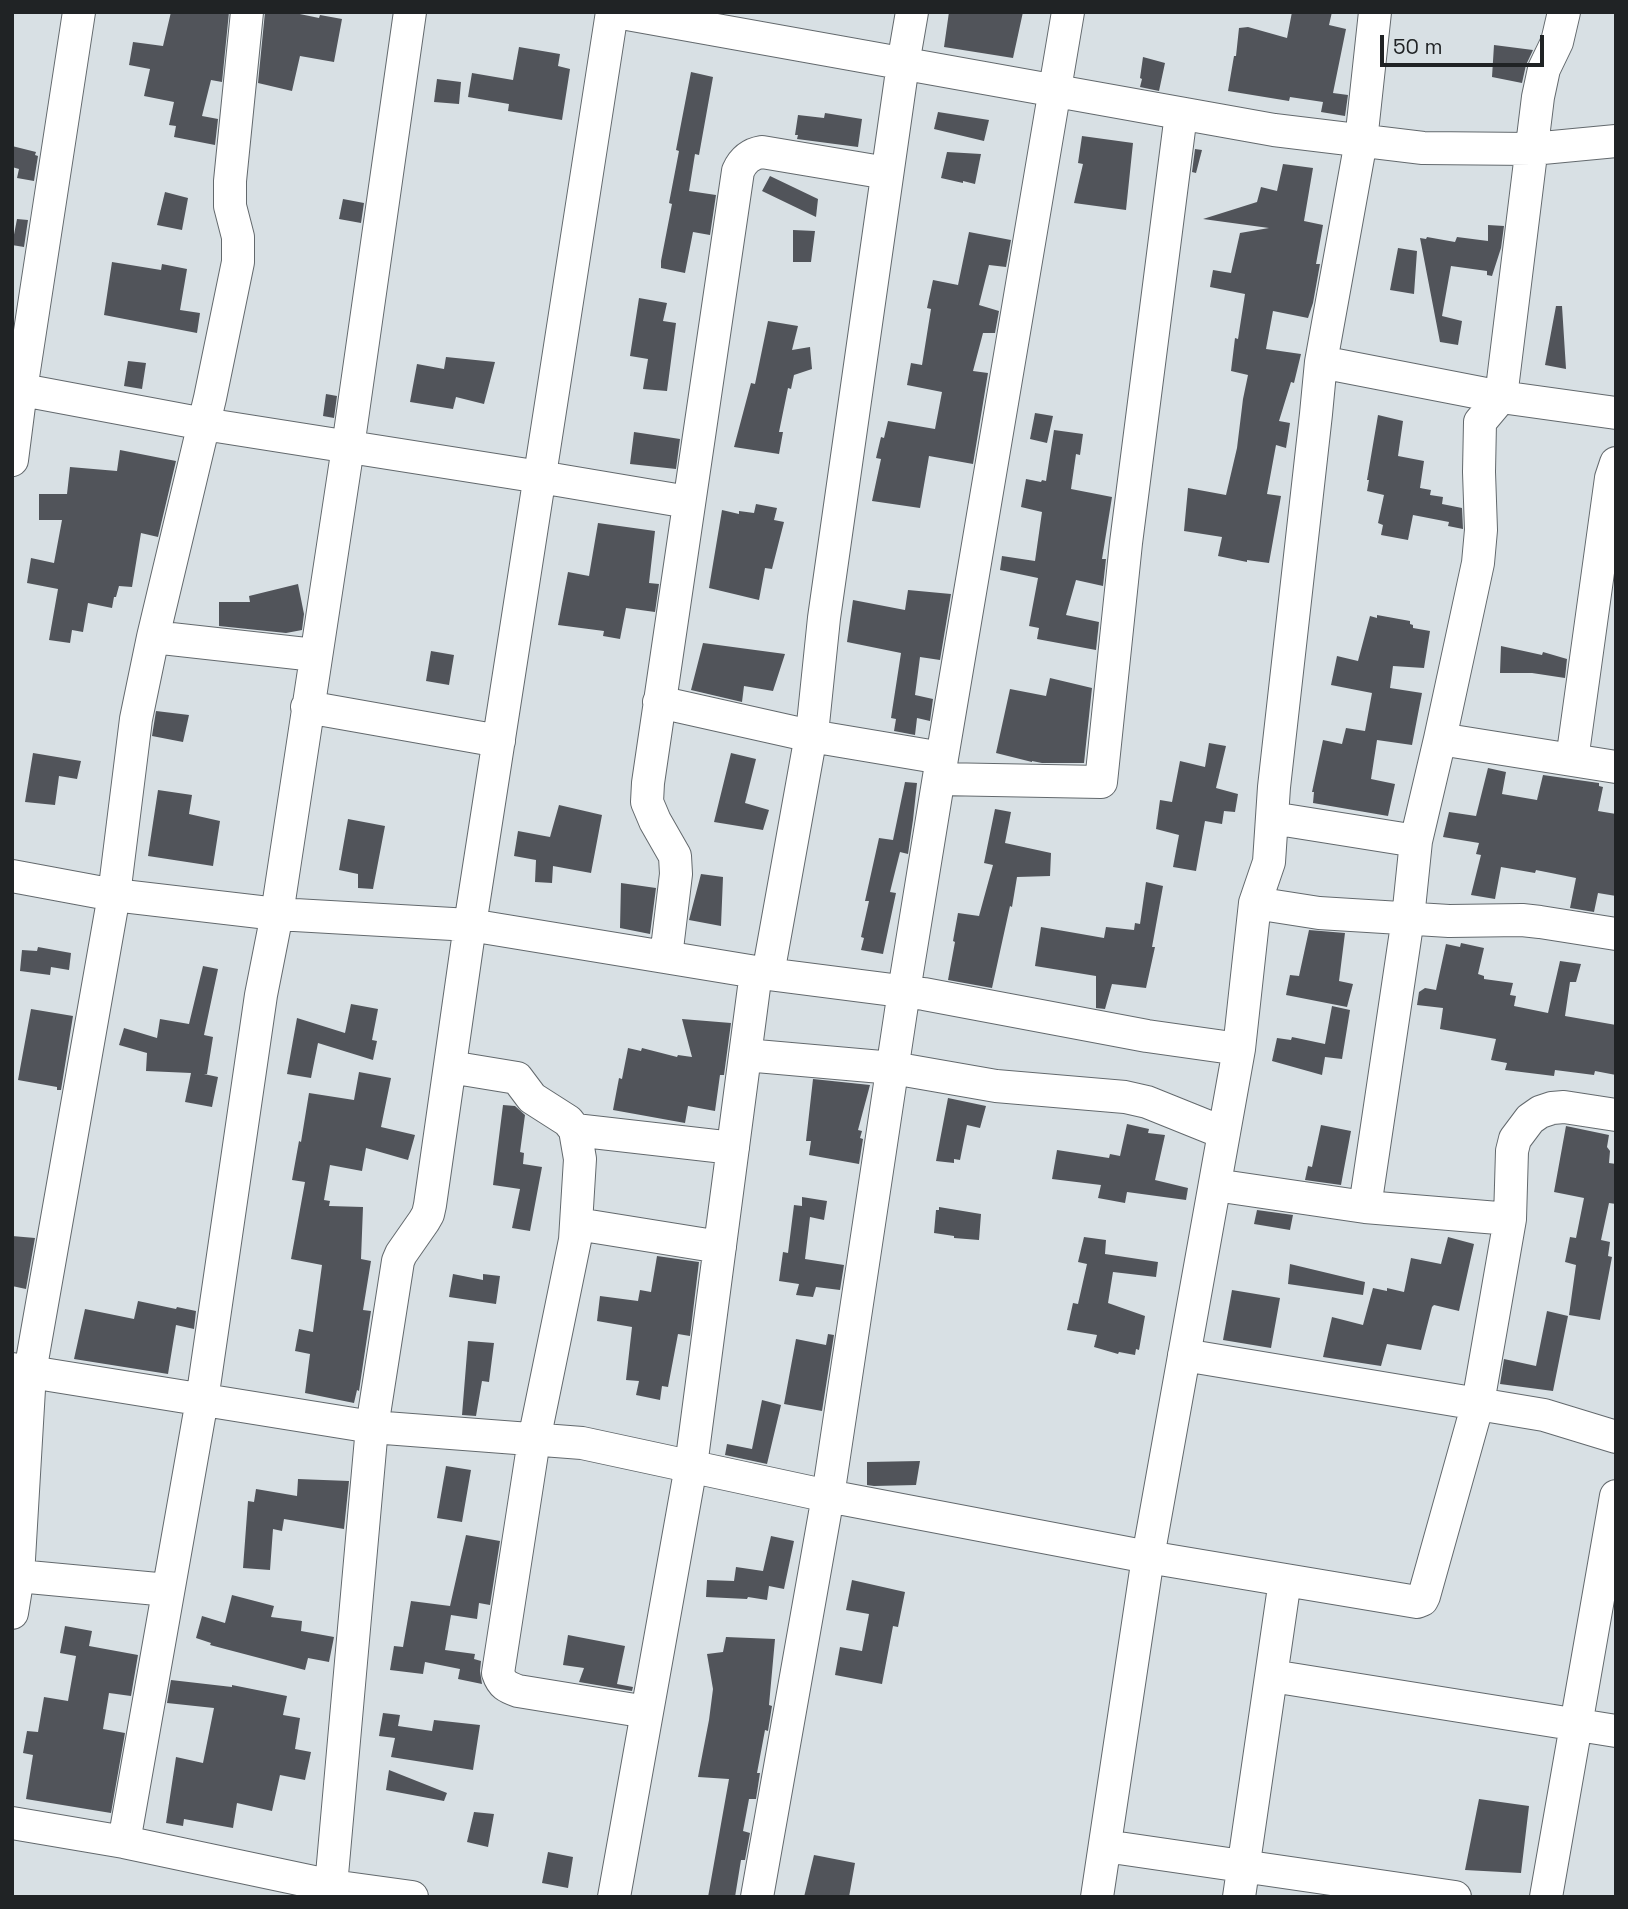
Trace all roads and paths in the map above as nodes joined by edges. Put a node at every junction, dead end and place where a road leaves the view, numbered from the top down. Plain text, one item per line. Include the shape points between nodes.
1 (79, 12) edge
2 (247, 12) edge
3 (410, 12) edge
4 (614, 12) edge
5 (912, 12) edge
6 (1068, 12) edge
7 (1375, 12) edge
8 (1564, 12) edge
9 (903, 64) junction
10 (1054, 91) junction
11 (1181, 114) junction
12 (1361, 141) junction
13 (1616, 141) edge
14 (1532, 149) junction
15 (887, 173) junction
16 (1321, 362) junction
17 (17, 389) edge
18 (1501, 397) junction
19 (1616, 413) edge
20 (204, 424) junction
21 (348, 447) junction
22 (12, 460) edge
23 (1616, 463) edge
24 (540, 477) junction
25 (688, 502) junction
26 (153, 637) junction
27 (315, 655) junction
28 (659, 702) junction
29 (307, 707) junction
30 (811, 737) junction
31 (1440, 739) junction
32 (499, 741) junction
33 (1572, 760) junction
34 (1616, 766) edge
35 (941, 769) junction
36 (1272, 818) junction
37 (1416, 841) junction
38 (12, 876) edge
39 (114, 894) junction
40 (1255, 903) junction
41 (277, 914) junction
42 (1408, 918) junction
43 (470, 925) junction
44 (1616, 934) edge
45 (666, 957) junction
46 (762, 973) junction
47 (904, 991) junction
48 (1239, 1049) junction
49 (745, 1055) junction
50 (450, 1067) junction
51 (893, 1068) junction
52 (1616, 1115) edge
53 (576, 1130) junction
54 (1224, 1133) junction
55 (733, 1148) junction
56 (1215, 1185) junction
57 (1365, 1207) junction
58 (1510, 1219) junction
59 (577, 1224) junction
60 (720, 1247) junction
61 (1184, 1355) junction
62 (21, 1371) edge
63 (202, 1399) junction
64 (1478, 1403) junction
65 (372, 1427) junction
66 (1616, 1437) edge
67 (534, 1440) junction
68 (691, 1466) junction
69 (828, 1496) junction
70 (1616, 1496) edge
71 (1148, 1557) junction
72 (18, 1576) junction
73 (1285, 1580) junction
74 (168, 1590) junction
75 (12, 1613) edge
76 (1272, 1676) junction
77 (647, 1712) junction
78 (1575, 1725) junction
79 (1616, 1731) edge
80 (12, 1823) edge
81 (124, 1842) junction
82 (1105, 1846) junction
83 (1245, 1866) junction
84 (331, 1891) edge
85 (412, 1897) edge
86 (614, 1897) edge
87 (757, 1897) edge
88 (1097, 1897) edge
89 (1240, 1897) edge
90 (1455, 1897) edge
91 (1546, 1897) edge

1 - 17 street
2 - 20 street via 230,181 239,262
3 - 21 street
4 - 9 street
4 - 24 street
5 - 9 street
6 - 10 street
7 - 12 street
8 - 14 street via 1544,69
9 - 10 street
9 - 15 street
10 - 11 street
10 - 35 street
11 - 12 street
11 - 35 street via 1126,542 1101,782
12 - 14 street via 1423,148
12 - 16 street
13 - 14 street
14 - 18 street
15 - 25 street via 762,152 740,165
15 - 30 street
16 - 18 street
16 - 36 street
17 - 20 street
17 - 22 street
18 - 19 street
18 - 31 street via 1480,422 1478,563
20 - 21 street
20 - 26 street
21 - 24 street
21 - 27 street
23 - 33 street
24 - 25 street
24 - 32 street
25 - 28 street
26 - 27 street
26 - 39 street via 136,719
27 - 29 street
28 - 30 street
28 - 45 street via 647,802 675,856
29 - 32 street
29 - 41 street
30 - 35 street
30 - 46 street
31 - 33 street
31 - 37 street
32 - 43 street
33 - 34 street
35 - 47 street
36 - 37 street
36 - 40 street via 1269,862
37 - 42 street
38 - 39 street
39 - 41 street
39 - 62 street
40 - 42 street via 1319,913
40 - 48 street
41 - 43 street
41 - 63 street
42 - 44 street via 1522,920
42 - 57 street
43 - 45 street
43 - 50 street
45 - 46 street
46 - 47 street
46 - 49 street
47 - 48 street via 1147,1037
47 - 51 street
48 - 54 street
49 - 51 street
49 - 55 street
50 - 53 street via 517,1078 532,1098
50 - 65 street via 428,1214 398,1261
51 - 54 street via 996,1086 1137,1099
51 - 69 street
52 - 58 street via 1564,1107 1530,1119 1515,1139 1512,1152
53 - 55 street
53 - 59 street via 580,1159
54 - 56 street
55 - 60 street
56 - 57 street
56 - 61 street
57 - 58 street
58 - 64 street
59 - 60 street
59 - 67 street
60 - 68 street
61 - 64 street
61 - 71 street
62 - 63 street
62 - 72 street
63 - 65 street
63 - 74 street
64 - 66 street via 1544,1415
64 - 73 street via 1422,1600
65 - 67 street
65 - 84 street
67 - 68 street via 582,1443
67 - 77 street via 498,1673 501,1682 518,1691
68 - 69 street
68 - 77 street
69 - 71 street
69 - 87 street
70 - 78 street
71 - 73 street
71 - 82 street
72 - 74 street
72 - 75 street
73 - 76 street
74 - 81 street
76 - 78 street
76 - 83 street
77 - 86 street
78 - 79 street
78 - 91 street
80 - 81 street
81 - 84 street
82 - 83 street
82 - 88 street
83 - 89 street
83 - 90 street
84 - 85 street

